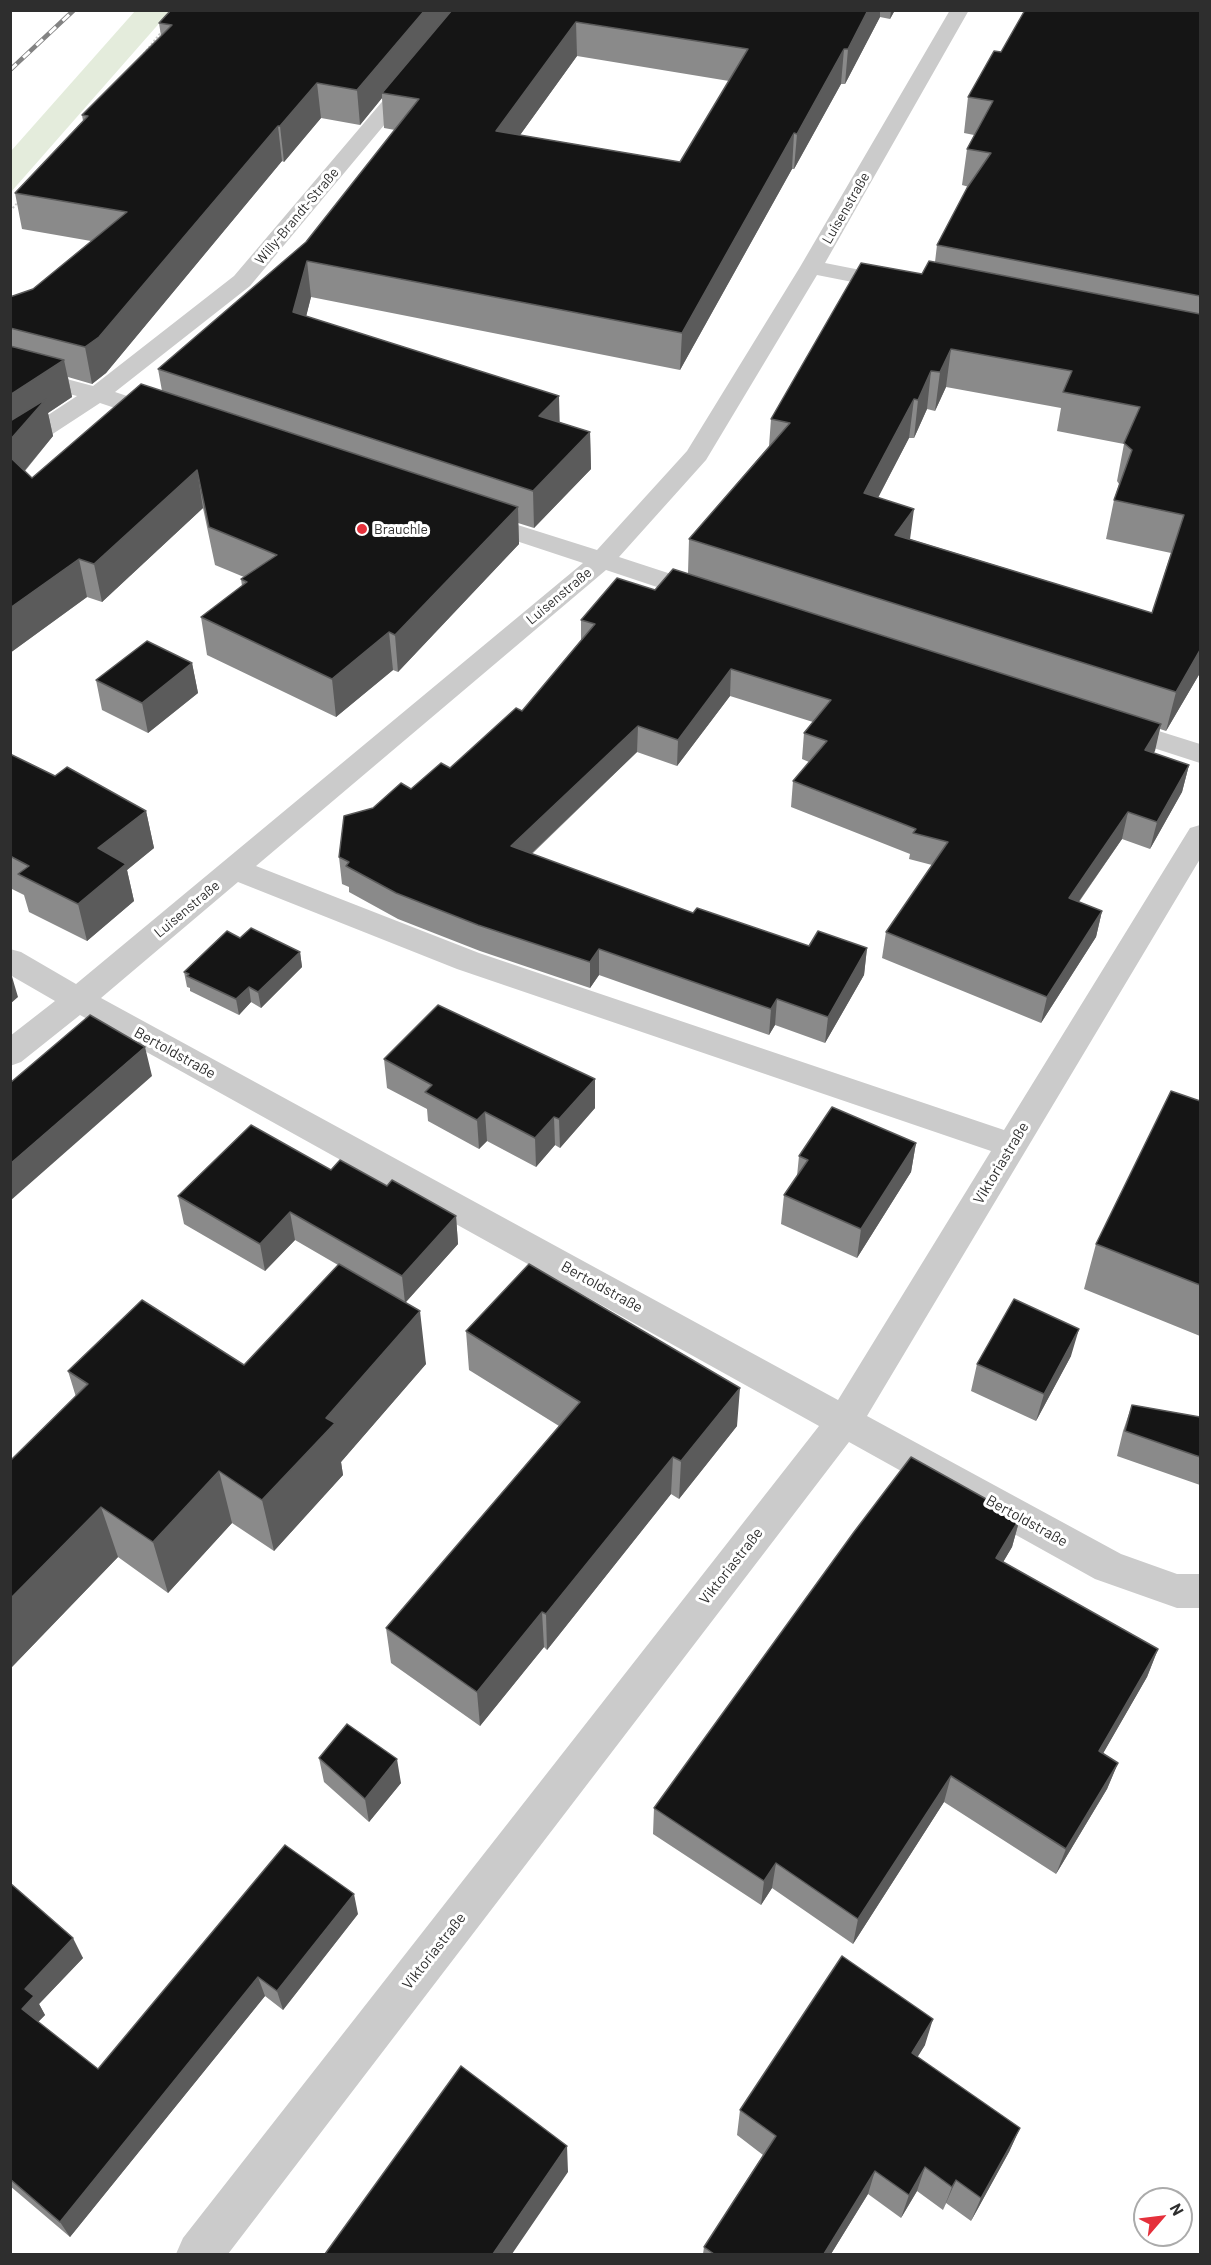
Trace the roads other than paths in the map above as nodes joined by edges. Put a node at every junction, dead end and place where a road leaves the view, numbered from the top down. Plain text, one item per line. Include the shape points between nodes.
1 (471, 10) edge
2 (960, 10) edge
3 (812, 267) junction
4 (921, 289) edge
5 (10, 371) edge
6 (97, 394) junction
7 (186, 424) edge
8 (10, 451) edge
9 (455, 513) edge
10 (601, 561) junction
11 (725, 601) edge
12 (1087, 717) edge
13 (1200, 753) edge
14 (1200, 835) edge
15 (234, 869) junction
16 (10, 960) edge
17 (78, 1000) junction
18 (10, 1054) edge
19 (1011, 1145) junction
20 (845, 1420) junction
21 (1200, 1591) edge
22 (199, 2254) edge

1 - 6 street, Willy-Brandt-Straße via 242,281
2 - 3 street, Luisenstraße
3 - 4 street
3 - 10 street, Luisenstraße via 697,454
5 - 6 street
6 - 7 street
6 - 8 street, Willy-Brandt-Straße
9 - 10 street
10 - 11 street
10 - 15 street, Luisenstraße
12 - 13 street
14 - 19 street, Viktoriastraße
15 - 17 street, Luisenstraße
15 - 19 street via 468,961
16 - 17 street, Bertoldstraße
17 - 18 street, Luisenstraße
17 - 20 street, Bertoldstraße
19 - 20 street, Viktoriastraße
20 - 21 street, Bertoldstraße via 1109,1567 1177,1591
20 - 22 street, Viktoriastraße

